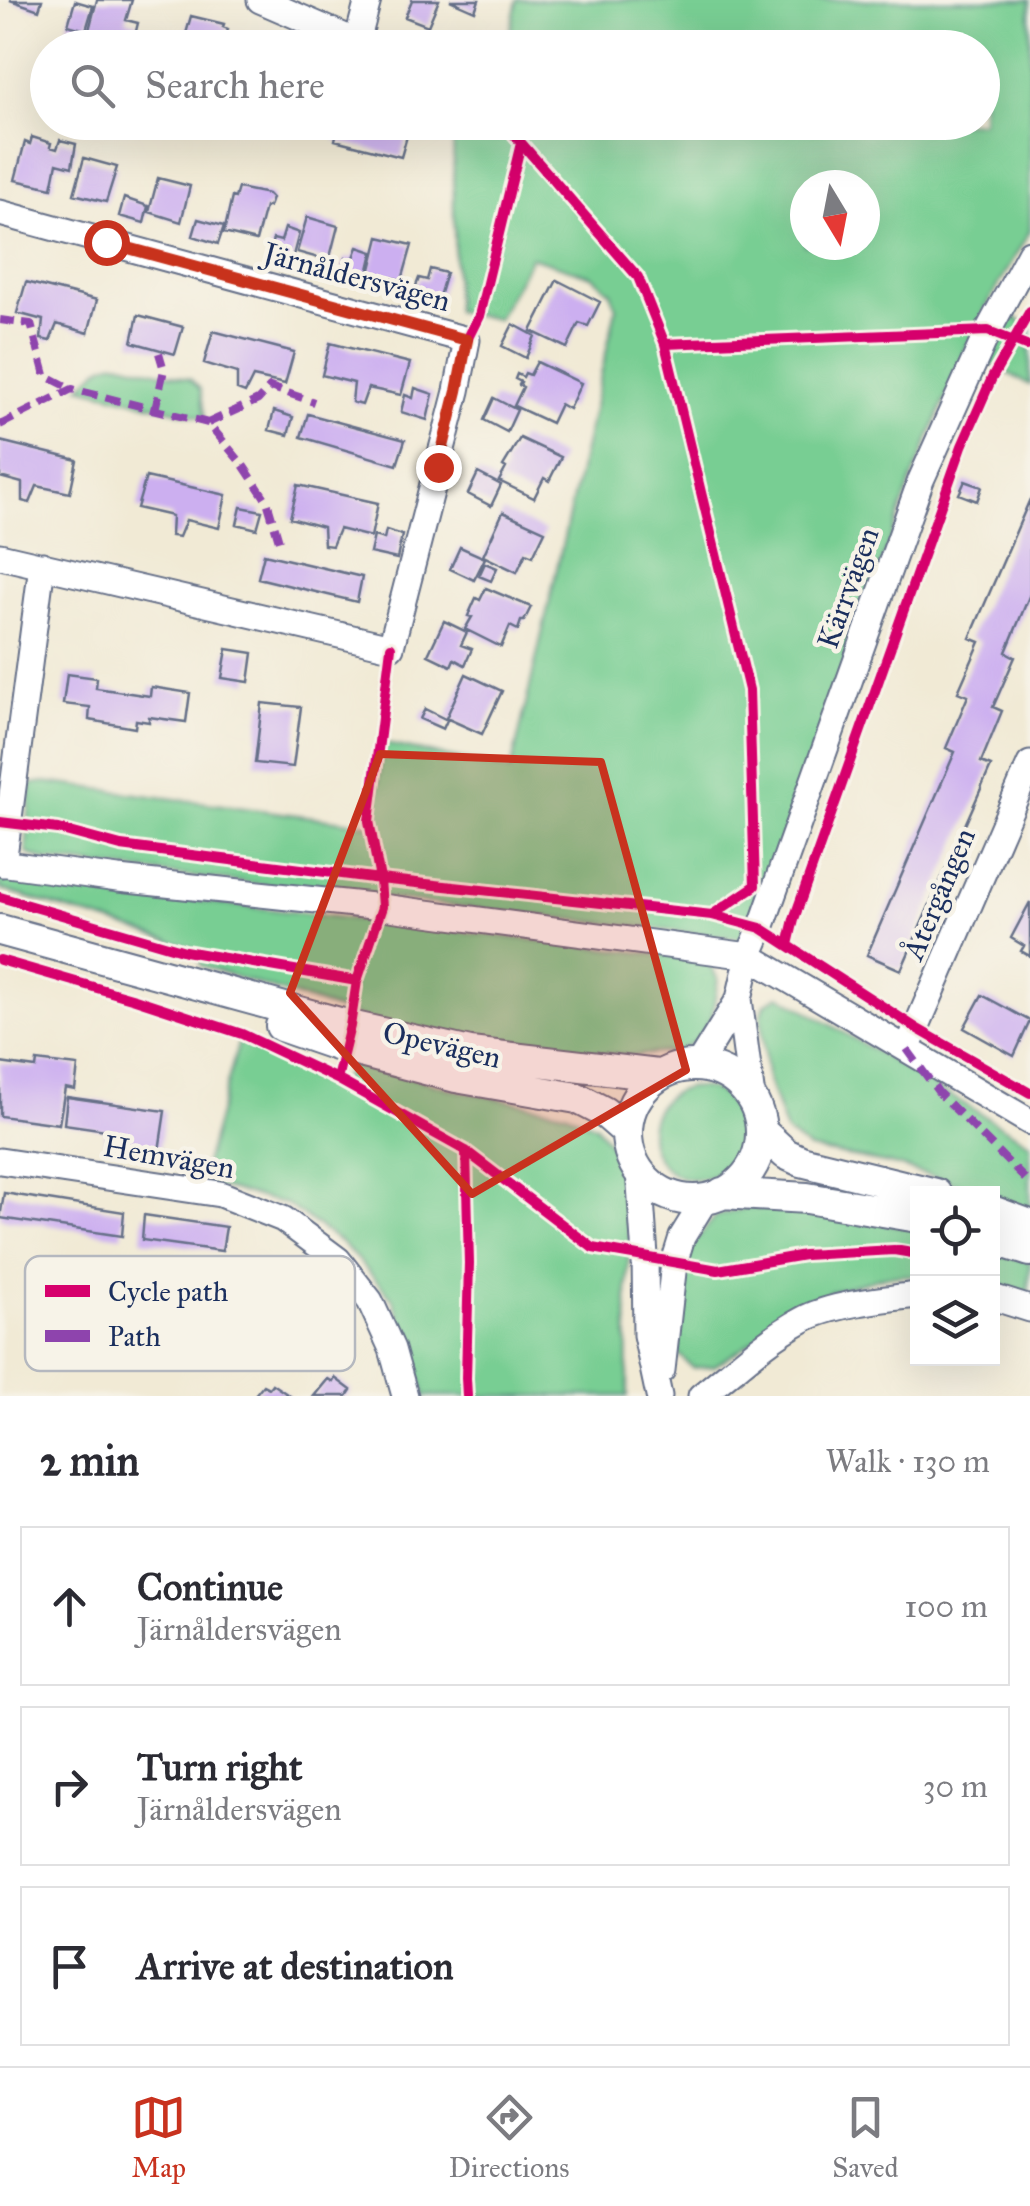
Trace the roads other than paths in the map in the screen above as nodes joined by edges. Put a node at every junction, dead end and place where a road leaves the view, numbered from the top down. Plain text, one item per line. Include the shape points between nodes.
1 (260, 0) edge
2 (368, 0) edge
3 (329, 30) edge
4 (360, 30) edge
5 (0, 213) edge
6 (1030, 253) edge
7 (0, 556) edge
8 (42, 566) junction
9 (1030, 764) edge
10 (2, 863) edge
11 (0, 930) edge
12 (71, 951) junction
13 (749, 956) junction
14 (739, 999) junction
15 (907, 1050) junction
16 (698, 1066) junction
17 (658, 1076) junction
18 (752, 1098) junction
19 (1030, 1122) edge
20 (761, 1131) junction
21 (627, 1132) junction
22 (0, 1161) edge
23 (639, 1172) junction
24 (910, 1188) edge
25 (714, 1196) junction
26 (1000, 1213) edge
27 (910, 1215) edge
28 (1030, 1225) edge
29 (1000, 1242) edge
30 (1030, 1251) edge
31 (333, 1256) edge
32 (355, 1281) edge
33 (910, 1296) edge
34 (1000, 1300) edge
35 (1030, 1309) edge
36 (659, 1395) edge
37 (405, 1396) edge
38 (701, 1396) edge

1 - 3 street
2 - 4 street
5 - 8 street, Järnåldersvägen via 467,340 391,647
6 - 13 street, Kärrvägen via 921,480
7 - 8 street, Järnåldersvägen
8 - 10 street
9 - 15 street, Återgången
10 - 13 street
11 - 12 main road, Opevägen
12 - 17 main road, Opevägen via 470,1053
12 - 21 main road, Opevägen via 344,1048 577,1098
13 - 14 street, Kärrvägen
13 - 15 street
14 - 16 street
14 - 18 street
15 - 19 street
16 - 17 main road
16 - 18 main road via 719,1070
17 - 21 main road via 632,1104
18 - 20 main road
20 - 24 main road via 801,1161
20 - 25 main road via 750,1170
21 - 23 main road
22 - 31 street, Hemvägen via 220,1194 283,1219
23 - 25 main road via 670,1196
23 - 36 street via 646,1334
25 - 27 main road via 807,1198
25 - 36 street via 682,1237 674,1264
26 - 28 main road
29 - 30 main road
32 - 37 street, Hemvägen via 392,1349
33 - 38 street via 804,1318
34 - 35 street

